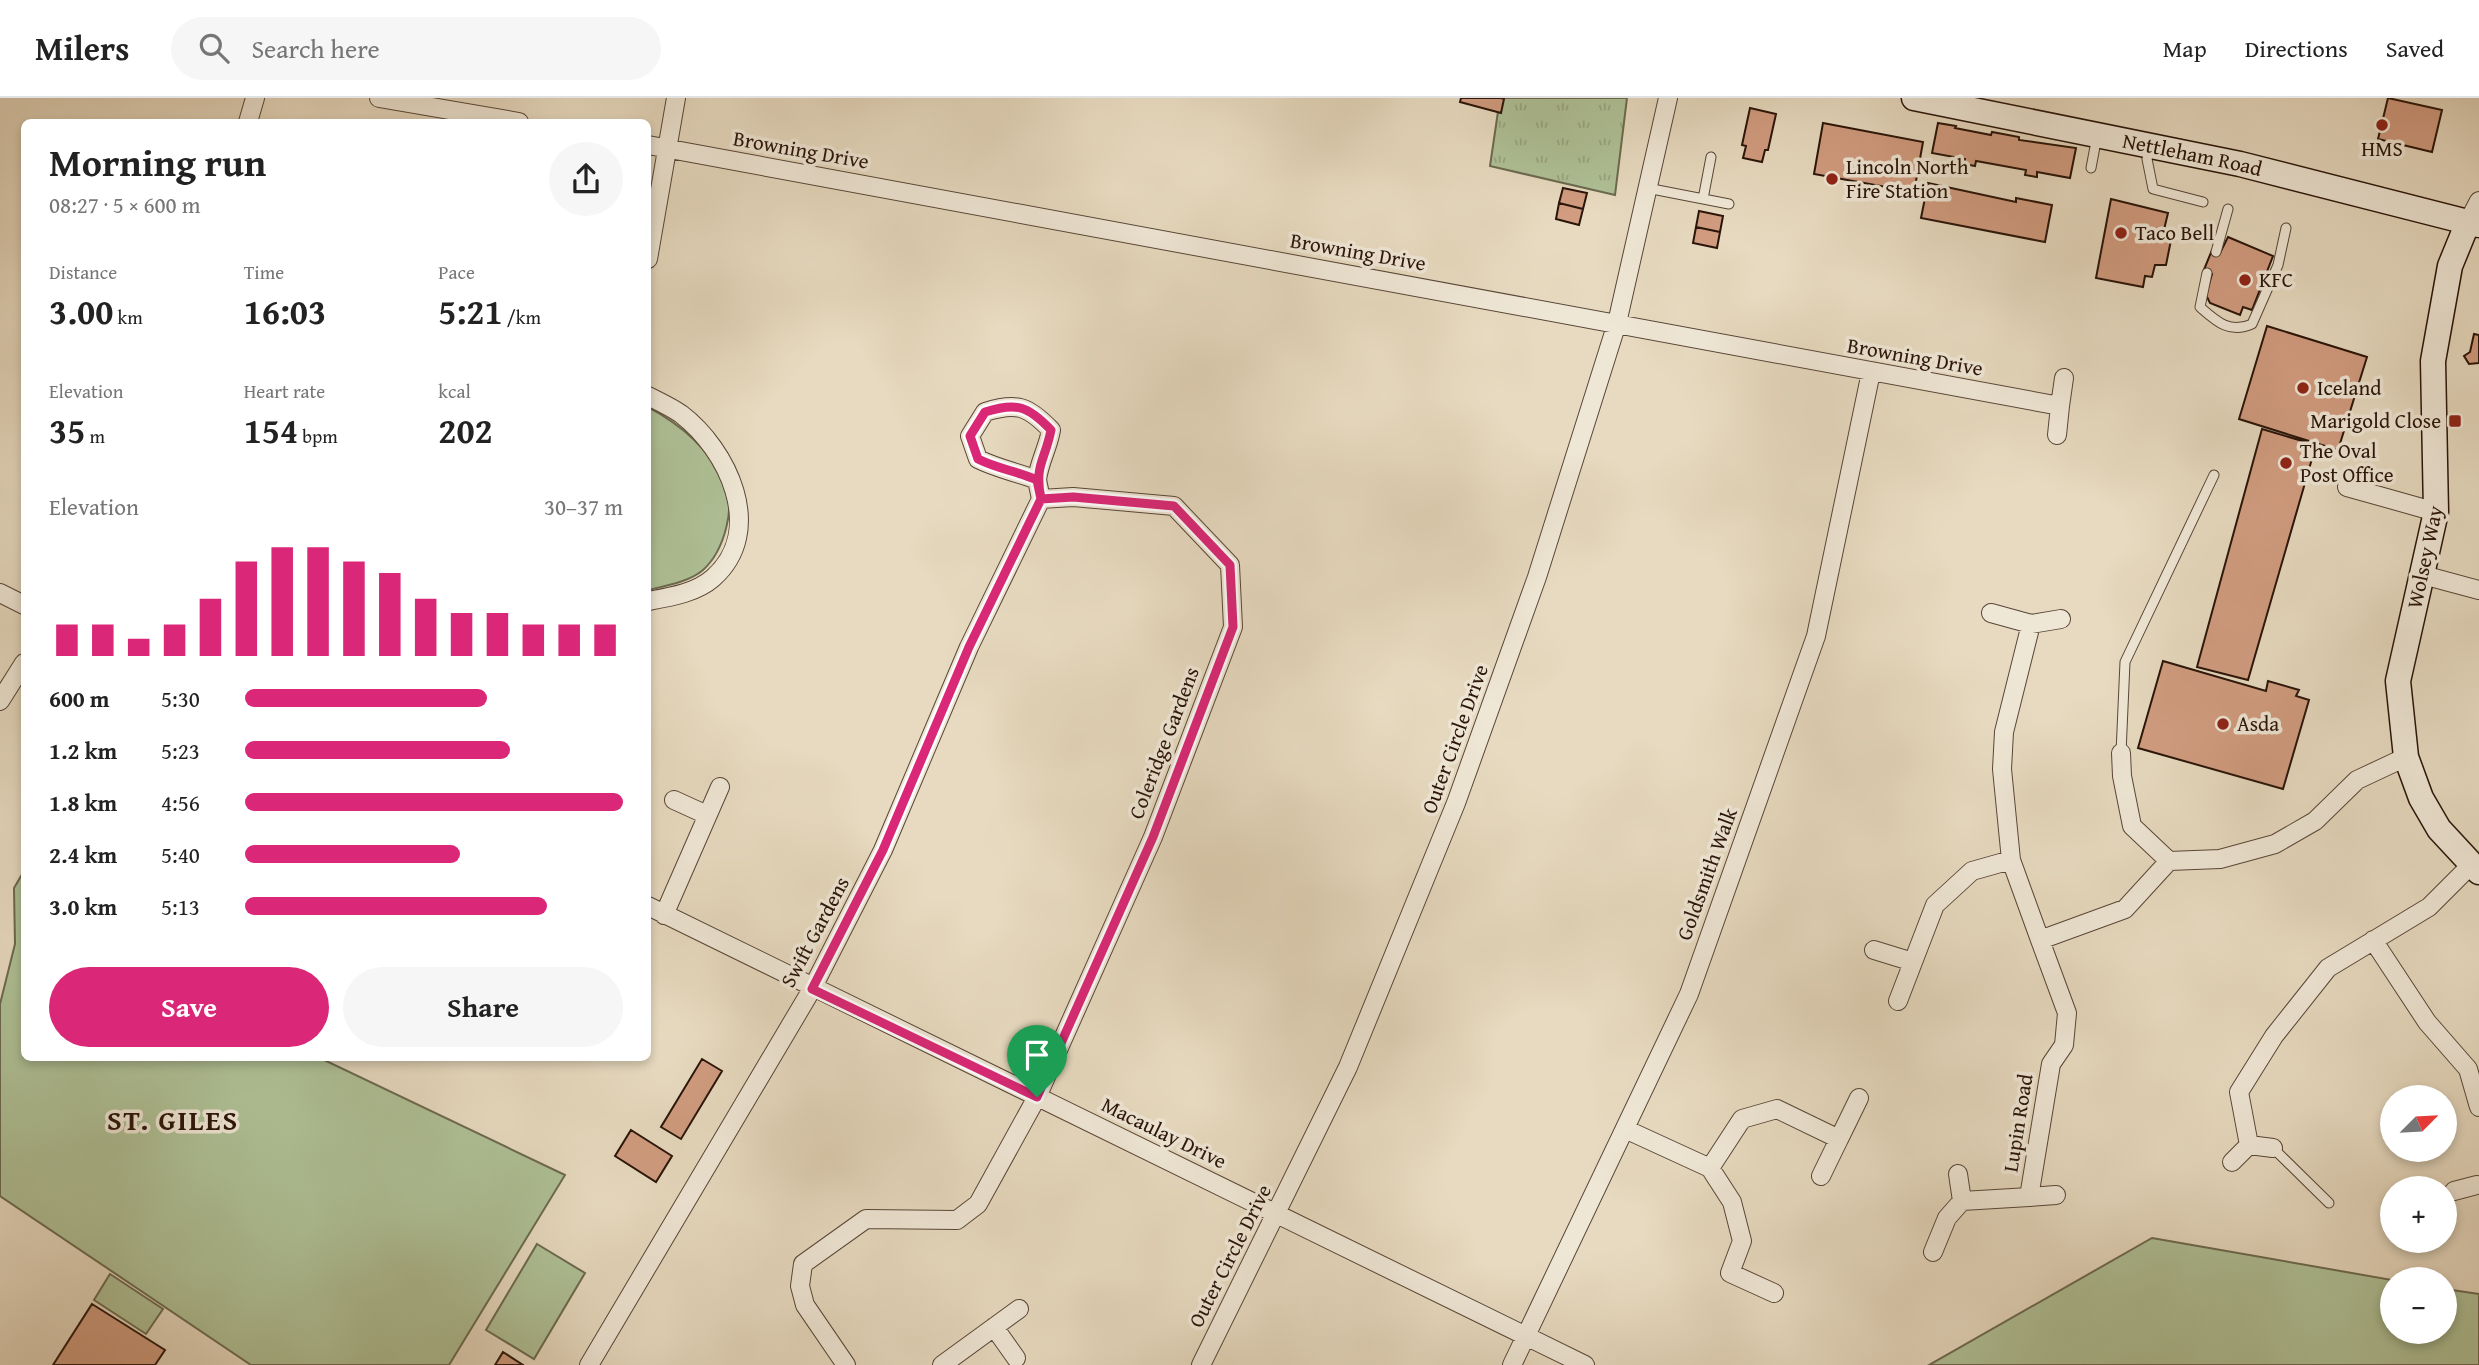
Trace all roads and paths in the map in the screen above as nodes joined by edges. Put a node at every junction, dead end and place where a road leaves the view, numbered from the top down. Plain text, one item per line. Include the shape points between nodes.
1 (256, 98) edge
2 (379, 98) edge
3 (676, 98) edge
4 (1668, 98) edge
5 (1914, 98) edge
6 (249, 119) edge
7 (502, 119) edge
8 (2098, 134) junction
9 (651, 145) edge
10 (2151, 145) junction
11 (667, 148) junction
12 (1711, 157) dead end
13 (2091, 168) dead end
14 (1647, 188) junction
15 (1703, 199) junction
16 (2203, 202) dead end
17 (1729, 204) dead end
18 (2228, 209) dead end
19 (2475, 216) edge
20 (2286, 228) dead end
21 (651, 241) edge
22 (2216, 252) dead end
23 (2207, 273) dead end
24 (1617, 323) junction
25 (1871, 372) junction
26 (2064, 377) dead end
27 (651, 398) edge
28 (2060, 406) junction
29 (2057, 435) dead end
30 (2214, 475) dead end
31 (1037, 480) junction
32 (2347, 487) dead end
33 (1041, 499) junction
34 (2436, 512) junction
35 (2423, 575) junction
36 (2479, 590) edge
37 (0, 593) edge
38 (651, 600) edge
39 (21, 604) edge
40 (1991, 613) dead end
41 (2061, 619) dead end
42 (2031, 624) junction
43 (21, 668) edge
44 (0, 701) edge
45 (2121, 753) joint
46 (2406, 757) junction
47 (720, 787) dead end
48 (674, 800) dead end
49 (708, 815) junction
50 (2011, 860) junction
51 (2169, 861) junction
52 (2475, 869) edge
53 (651, 908) edge
54 (664, 915) junction
55 (2040, 940) junction
56 (2373, 940) junction
57 (1874, 950) dead end
58 (1913, 962) junction
59 (812, 989) junction
60 (1898, 1001) dead end
61 (1037, 1097) junction
62 (1859, 1098) dead end
63 (2479, 1107) edge
64 (1625, 1129) junction
65 (1839, 1139) junction
66 (2249, 1144) junction
67 (2273, 1148) joint
68 (2232, 1162) dead end
69 (1710, 1168) junction
70 (1958, 1174) dead end
71 (1821, 1176) dead end
72 (2478, 1181) edge
73 (2457, 1190) edge
74 (2056, 1195) dead end
75 (2029, 1197) junction
76 (1962, 1201) junction
77 (2329, 1203) dead end
78 (1278, 1213) junction
79 (1933, 1252) dead end
80 (1774, 1293) dead end
81 (1019, 1309) dead end
82 (994, 1327) junction
83 (1527, 1337) junction
84 (1016, 1358) dead end
85 (590, 1365) edge
86 (846, 1365) edge
87 (942, 1365) edge
88 (1201, 1365) edge
89 (1512, 1365) edge
90 (1585, 1365) edge

1 - 6 street
2 - 7 street
3 - 11 street
4 - 14 street, Outer Circle Drive
5 - 8 street, Nettleham Road
8 - 10 street, Nettleham Road
8 - 13 lane
9 - 11 street, Browning Drive
10 - 16 lane via 2147,159 2153,189
10 - 19 street, Nettleham Road
11 - 21 street
11 - 24 street, Browning Drive
12 - 15 lane
14 - 15 lane
14 - 24 street, Outer Circle Drive
15 - 17 lane
18 - 22 lane
19 - 34 street, Wolsey Way via 2450,266 2433,361
20 - 23 lane via 2278,265 2252,324 2241,329 2220,325 2200,307
24 - 25 street, Browning Drive
24 - 78 street, Outer Circle Drive via 1537,577 1456,803 1348,1067
25 - 28 street, Browning Drive
25 - 64 street, Goldsmith Walk via 1816,636 1681,1013
26 - 28 street
27 - 38 street via 680,414 713,446 733,481 740,515 729,556 714,577 693,590
28 - 29 street
30 - 45 lane via 2125,662
31 - 31 street via 978,459 970,436 985,412 1011,404 1036,415 1051,430
31 - 33 street
32 - 34 street, Wolsey Way
33 - 59 street, Swift Gardens via 969,647 883,850
33 - 61 street, Coleridge Gardens via 1073,497 1174,506 1230,565 1233,627 1153,837
34 - 35 street, Wolsey Way
35 - 36 street
35 - 46 street, Wolsey Way via 2398,681
37 - 39 street
40 - 42 street
41 - 42 street
42 - 50 street, Lupin Road via 2004,732 2002,769
43 - 44 street
45 - 51 street via 2132,826
46 - 51 street via 2357,780 2315,821 2275,844 2220,859
46 - 52 street, Wolsey Way via 2438,829
47 - 49 street
48 - 49 street
49 - 54 street
50 - 55 street, Lupin Road
50 - 58 street via 1972,871 1935,905
51 - 55 street via 2125,909
52 - 56 street via 2429,907
53 - 54 street, Macaulay Drive
54 - 59 street, Macaulay Drive
55 - 75 street, Lupin Road via 2067,1013 2064,1045 2051,1064
56 - 63 street via 2427,1022 2468,1069
56 - 66 street via 2328,968 2274,1036 2239,1091
57 - 58 street
58 - 60 street
59 - 61 street, Macaulay Drive
59 - 85 street, Swift Gardens
61 - 78 street, Macaulay Drive
61 - 86 street, Coleridge Gardens via 978,1204 957,1220 866,1219 803,1264 800,1286 805,1306
62 - 65 street
64 - 69 street
64 - 83 street, Goldsmith Walk
65 - 69 street via 1777,1109 1742,1119
65 - 71 street
66 - 67 street
66 - 68 street
67 - 77 lane
69 - 80 street via 1732,1202 1742,1241 1730,1273
70 - 76 street
72 - 73 street
74 - 75 street, Lupin Road
75 - 76 street, Lupin Road
76 - 79 street via 1947,1218
78 - 83 street, Macaulay Drive
78 - 88 street, Outer Circle Drive
81 - 82 street
82 - 84 street
82 - 87 street
83 - 89 street, Goldsmith Walk
83 - 90 street, Macaulay Drive

